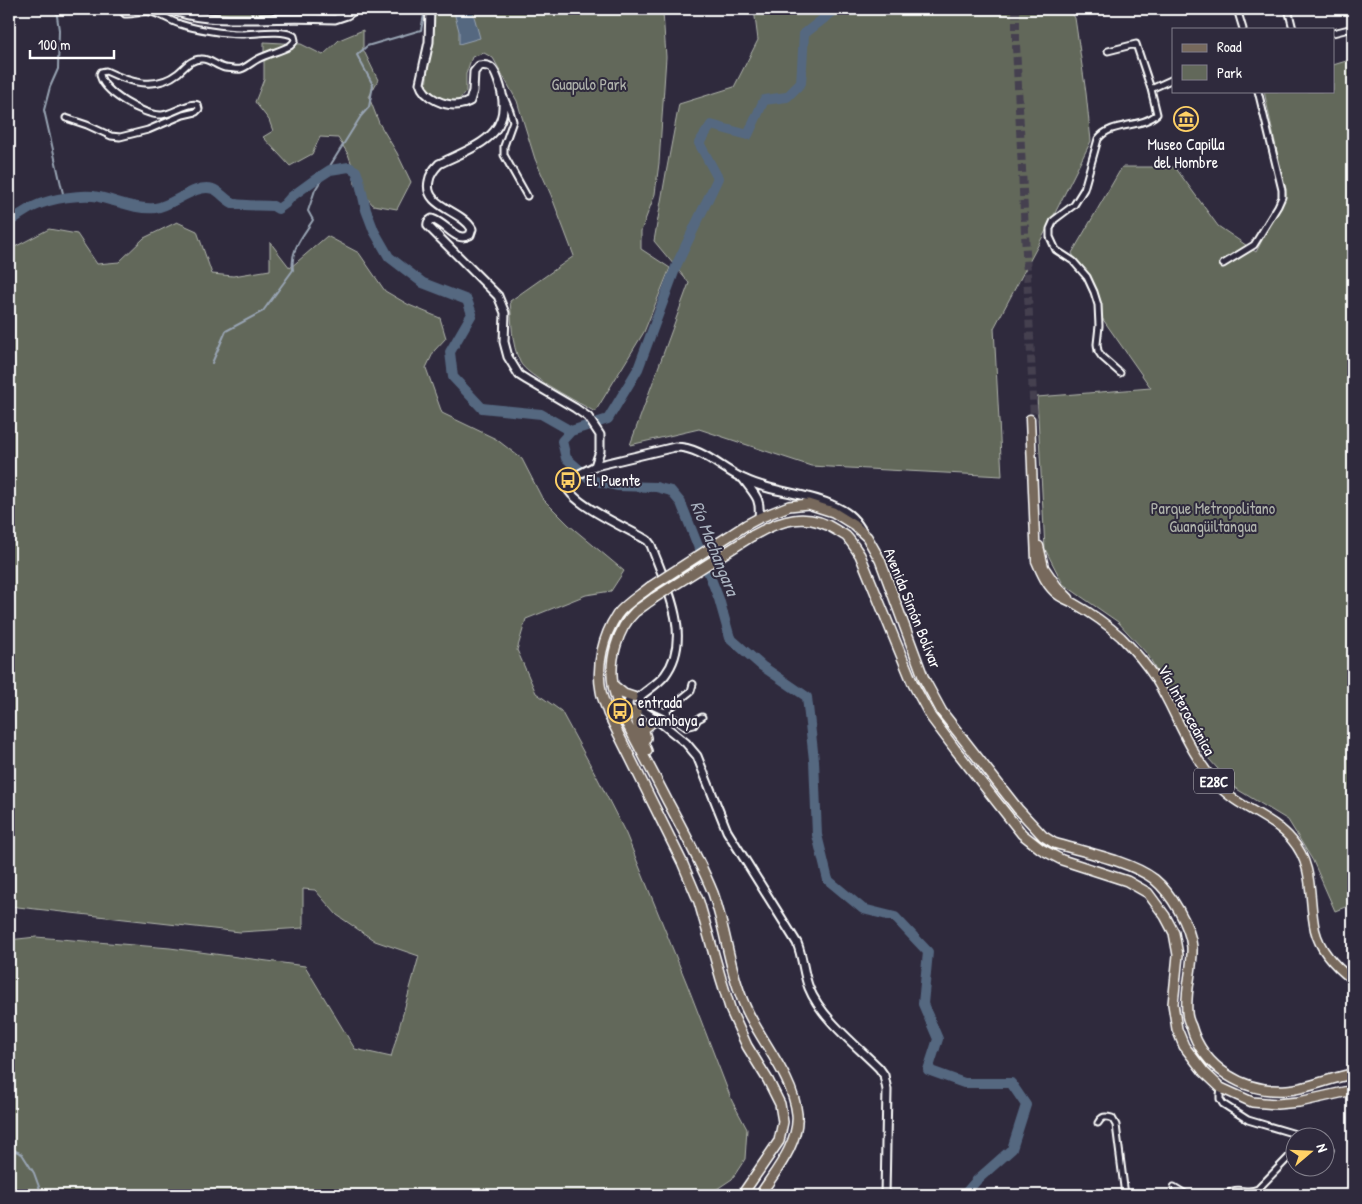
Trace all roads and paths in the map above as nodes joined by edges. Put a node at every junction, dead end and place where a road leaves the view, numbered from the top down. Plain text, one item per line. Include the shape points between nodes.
1 (122, 9) edge
2 (170, 9) edge
3 (356, 9) edge
4 (430, 9) edge
5 (1237, 9) edge
6 (1288, 9) edge
7 (1242, 28) edge
8 (1293, 28) edge
9 (1353, 28) edge
10 (1334, 33) edge
11 (1108, 51) dead end
12 (1172, 79) edge
13 (1151, 89) junction
14 (501, 92) junction
15 (1258, 92) edge
16 (66, 118) dead end
17 (527, 196) dead end
18 (1224, 264) dead end
19 (1120, 373) dead end
20 (1032, 419) tunnel mouth
21 (592, 468) junction
22 (744, 479) junction
23 (759, 518) junction
24 (867, 537) junction
25 (693, 684) dead end
26 (613, 685) junction
27 (638, 703) junction
28 (664, 712) junction
29 (702, 718) dead end
30 (656, 719) junction
31 (651, 758) junction
32 (661, 788) junction
33 (1353, 980) edge
34 (1353, 1074) edge
35 (1221, 1088) junction
36 (1353, 1090) edge
37 (1098, 1123) dead end
38 (1284, 1130) edge
39 (1284, 1162) edge
40 (1174, 1187) dead end
41 (742, 1195) edge
42 (760, 1195) edge
43 (885, 1195) edge
44 (1125, 1195) edge
45 (1187, 1195) edge
46 (1227, 1195) edge

1 - 16 street via 124,14 153,13 192,27 232,34 290,34 295,40 289,46 240,69 197,59 168,79 145,83 101,72 101,79 111,90 143,111 163,115 194,103 198,105 196,112 148,130 113,137
2 - 3 street via 182,14 215,18 335,19
4 - 14 street via 420,83 425,94 447,104 461,105 470,101 474,72 479,66 486,65 492,68
5 - 7 street
6 - 8 street
9 - 10 street
11 - 13 street via 1136,44
12 - 13 street
13 - 19 street via 1157,114 1107,131 1098,139 1084,189 1074,205 1054,220 1050,229 1056,250 1073,261 1087,277 1098,305 1098,351
14 - 17 street via 513,121 504,155
14 - 21 street via 503,110 497,129 479,144 435,168 428,185 434,201 469,223 470,235 458,237 432,219 427,224 498,296 505,313 504,342 508,357 519,375 588,417 600,435 600,451
15 - 18 street via 1282,198 1254,244
20 - 33 main road, Vía Interoceánica / E28C via 1039,546 1044,568 1057,586 1121,637 1146,666 1190,748 1217,785 1283,830 1300,850 1306,865 1318,940 1331,960
21 - 22 street via 684,447
21 - 27 street via 570,479 566,483 567,489 604,518 652,545 676,614 677,642 671,664
22 - 23 street via 758,498
22 - 24 street via 772,490 833,505 851,515
23 - 24 highway, Avenida Simón Bolívar via 789,506 808,504 833,512
23 - 41 highway, Avenida Simón Bolívar, bridge via 628,604 617,615 608,632 599,676 608,713 699,902 731,1011 780,1104 783,1122 778,1141
24 - 34 highway, Avenida Simón Bolívar via 880,560 932,694 942,712 1018,809 1054,843 1136,868 1173,899 1186,924 1192,946 1187,1013 1194,1038 1208,1059 1240,1083 1263,1089 1288,1090
25 - 28 street via 691,692
26 - 27 highway
26 - 32 highway, Avenida Simón Bolívar via 620,711
26 - 35 highway, Avenida Simón Bolívar, bridge via 613,660 619,635 635,612 776,523 810,519 828,524 846,536 860,555 913,684 931,717 1022,834 1062,860 1127,881 1148,893 1166,916 1174,933 1178,955 1173,1004 1177,1028 1195,1062
27 - 28 street
27 - 30 street
27 - 31 highway via 636,722
28 - 29 street via 686,727 692,727
30 - 31 highway via 644,728
30 - 43 street via 697,756 727,831 797,943 806,982 818,1005 884,1075 887,1090
31 - 32 highway
32 - 42 highway, Avenida Simón Bolívar via 700,861 714,896 744,1005 785,1078 797,1115 796,1132 787,1153
35 - 36 highway, Avenida Simón Bolívar via 1252,1102 1277,1104
35 - 38 street via 1223,1104 1248,1120
37 - 44 street via 1106,1116 1112,1118 1116,1126
39 - 46 street via 1258,1189 1235,1190
40 - 45 street

